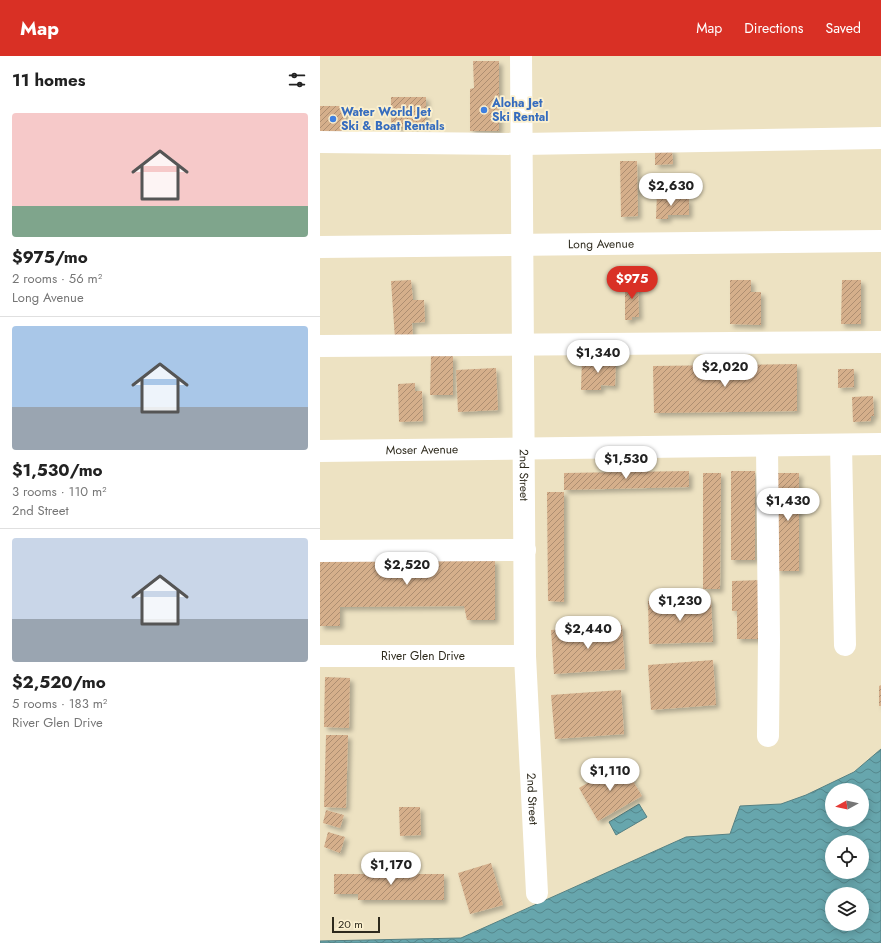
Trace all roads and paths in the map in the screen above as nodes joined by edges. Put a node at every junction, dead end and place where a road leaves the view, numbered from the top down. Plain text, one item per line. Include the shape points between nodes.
1 (521, 56) edge
2 (881, 138) edge
3 (320, 142) edge
4 (522, 144) junction
5 (881, 241) edge
6 (522, 244) junction
7 (320, 247) edge
8 (881, 342) edge
9 (523, 345) junction
10 (320, 346) edge
11 (881, 444) edge
12 (840, 445) junction
13 (767, 446) junction
14 (524, 449) junction
15 (320, 451) edge
16 (525, 550) junction
17 (320, 551) edge
18 (845, 645) dead end
19 (320, 656) edge
20 (525, 656) junction
21 (768, 736) dead end
22 (537, 893) dead end

1 - 4 street, 2nd Street
2 - 4 street
3 - 4 street
4 - 6 street, 2nd Street
5 - 6 street, Long Avenue
6 - 7 street, Long Avenue
6 - 9 street, 2nd Street
8 - 9 street
9 - 10 street
9 - 14 street, 2nd Street
11 - 12 street, Moser Avenue
12 - 13 street, Moser Avenue
12 - 18 street
13 - 14 street, Moser Avenue
13 - 21 street via 770,640
14 - 15 street, Moser Avenue
14 - 16 street, 2nd Street
16 - 17 street
16 - 20 street, 2nd Street
19 - 20 street, River Glen Drive
20 - 22 street, 2nd Street

